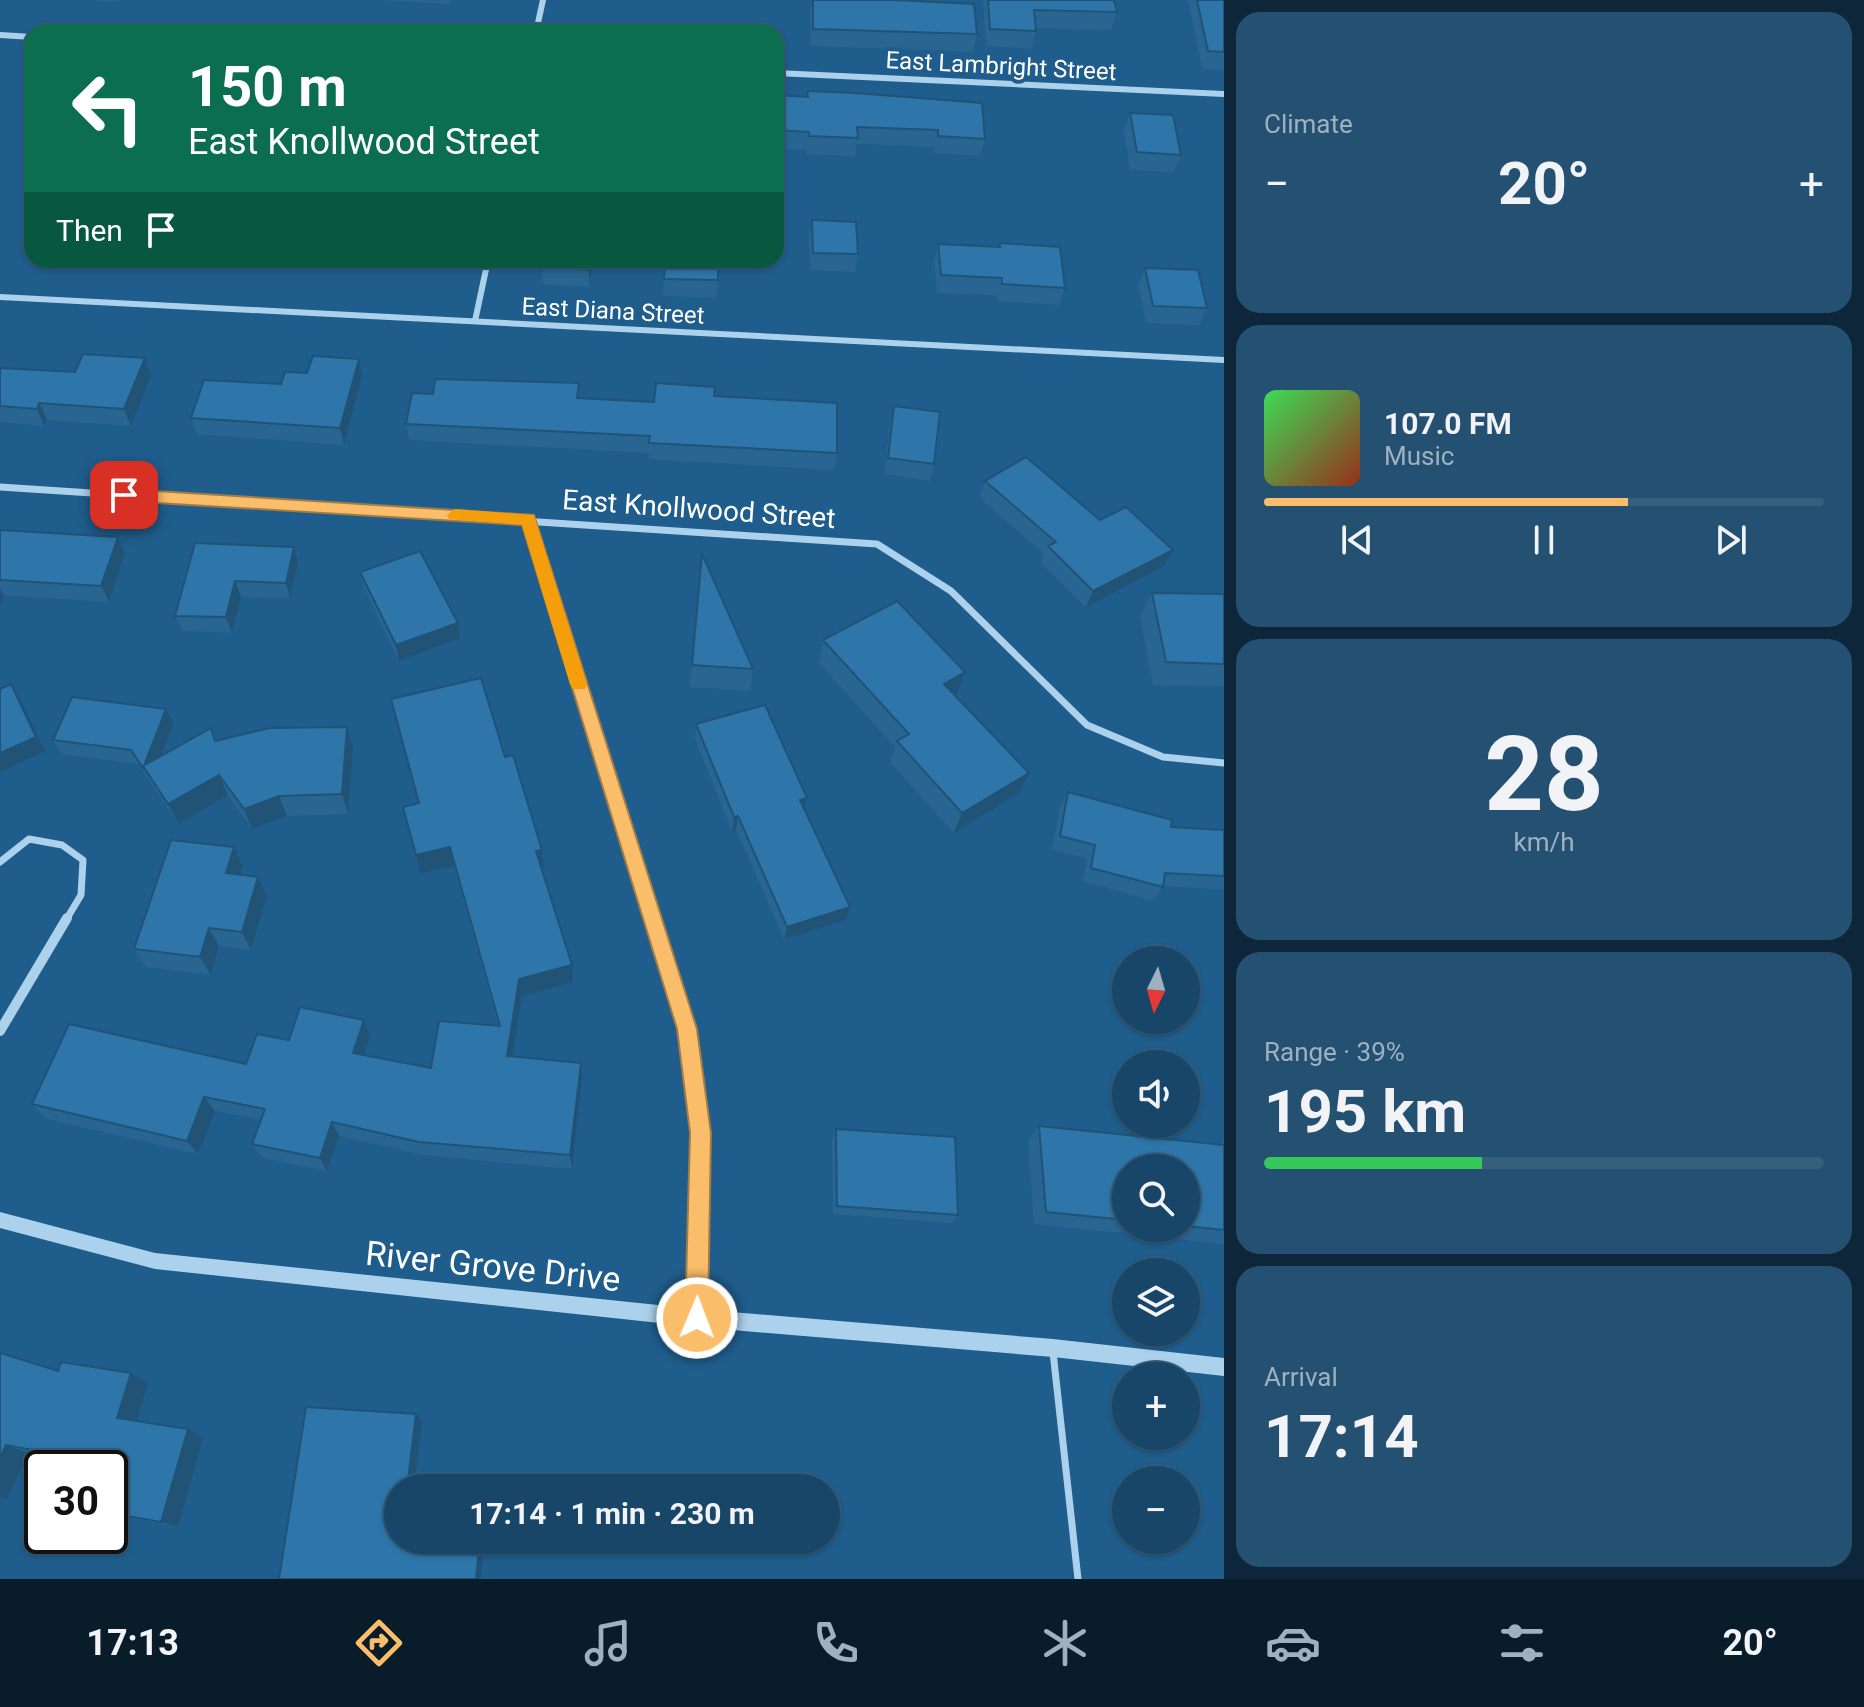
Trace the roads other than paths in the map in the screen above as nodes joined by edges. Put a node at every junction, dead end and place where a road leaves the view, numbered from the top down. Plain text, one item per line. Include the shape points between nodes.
1 (543, 0) edge
2 (538, 24) edge
3 (0, 35) edge
4 (24, 36) edge
5 (784, 73) edge
6 (1224, 94) edge
7 (486, 268) edge
8 (0, 297) edge
9 (475, 321) junction
10 (1224, 360) edge
11 (0, 487) edge
12 (528, 519) junction
13 (1224, 763) edge
14 (0, 862) edge
15 (0, 1031) edge
16 (0, 1220) edge
17 (697, 1318) junction
18 (1053, 1348) junction
19 (1224, 1367) edge
20 (1078, 1579) edge

1 - 2 street
3 - 4 street
5 - 6 street, East Lambright Street
7 - 9 street
8 - 9 street, East Diana Street
9 - 10 street, East Diana Street
11 - 12 street, East Knollwood Street
12 - 13 street, East Knollwood Street via 877,544 951,591 1087,725 1163,757
12 - 17 street via 687,1029 700,1133
14 - 15 street via 29,839 62,845 83,860 81,895
16 - 17 street, River Grove Drive via 155,1261
17 - 18 street, River Grove Drive
18 - 19 street, River Grove Drive
18 - 20 lane

